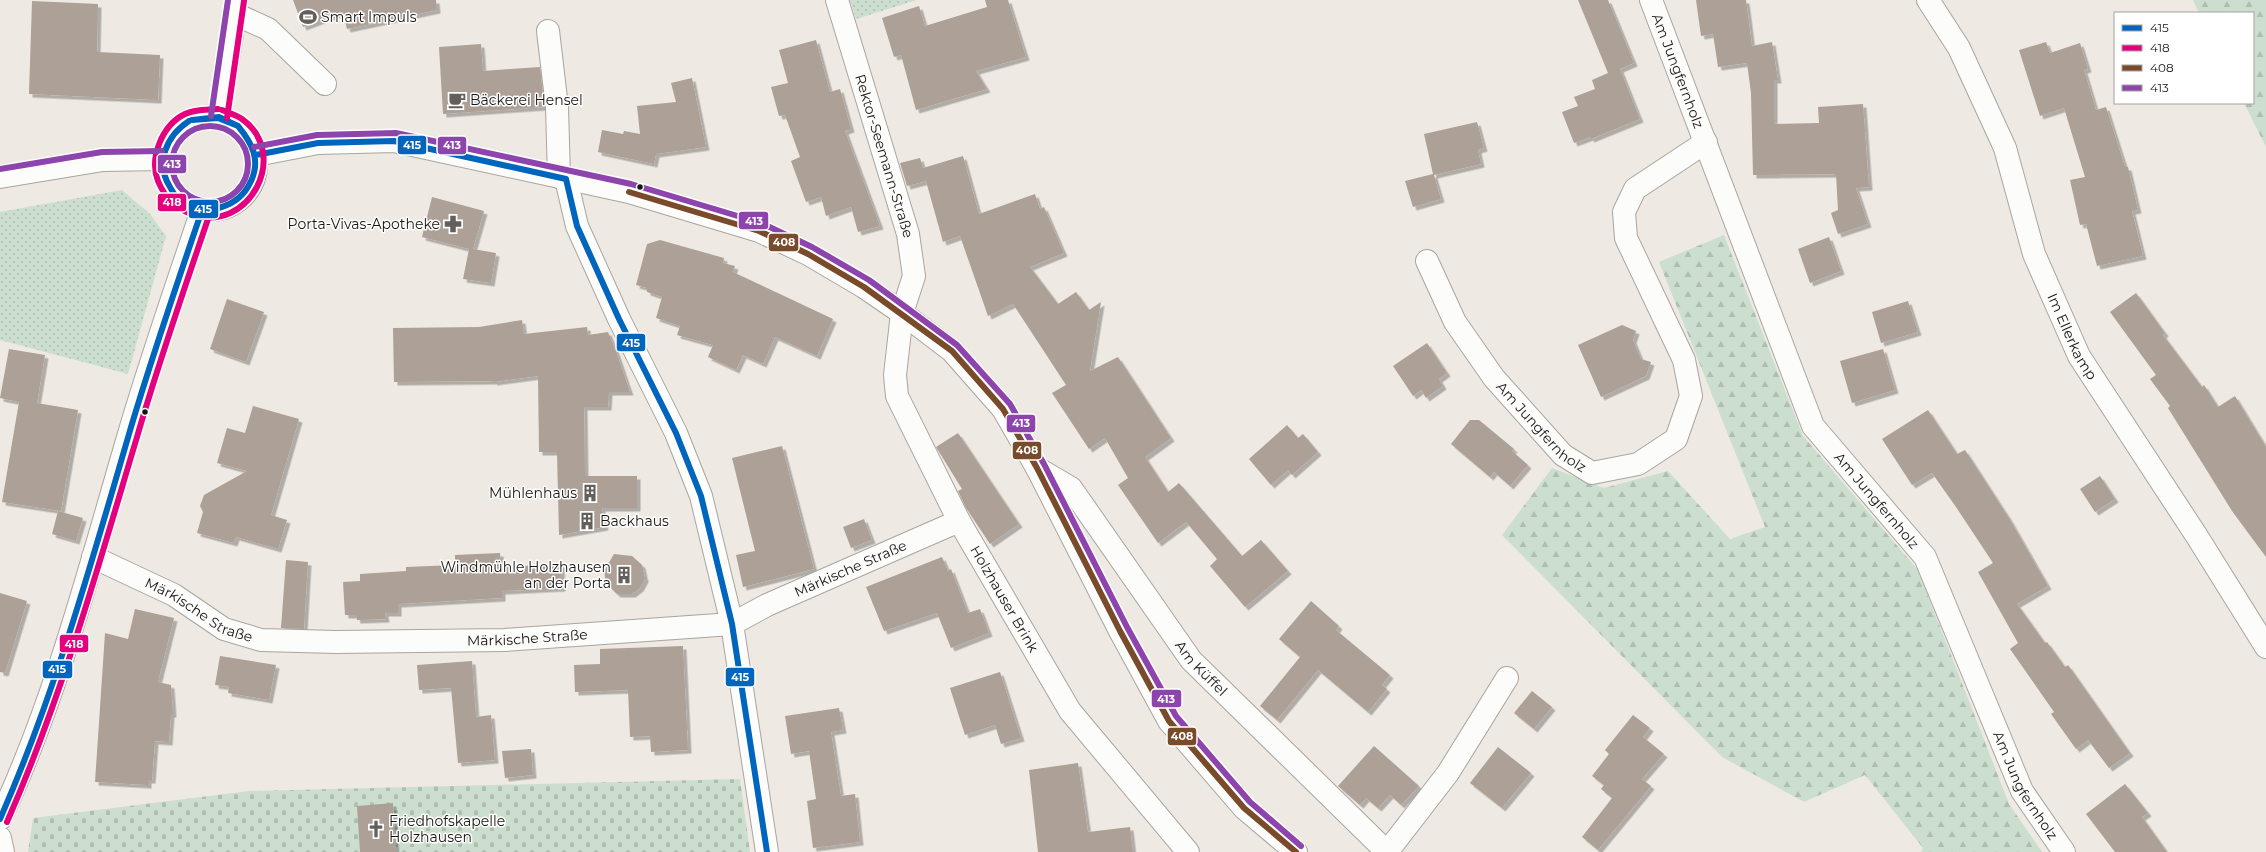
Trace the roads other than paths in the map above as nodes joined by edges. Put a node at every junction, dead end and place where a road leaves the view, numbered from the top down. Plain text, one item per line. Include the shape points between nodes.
1 (837, 0) edge
2 (1651, 0) edge
3 (1928, 0) edge
4 (235, 7) edge
5 (548, 30) dead end
6 (325, 84) dead end
7 (219, 117) junction
8 (1706, 142) junction
9 (256, 155) junction
10 (162, 159) junction
11 (0, 177) edge
12 (562, 178) junction
13 (202, 210) junction
14 (1427, 261) dead end
15 (902, 313) junction
16 (1038, 468) junction
17 (959, 521) junction
18 (93, 557) junction
19 (732, 624) junction
20 (2266, 647) edge
21 (1507, 678) dead end
22 (0, 819) edge
23 (0, 838) edge
24 (3, 852) edge
25 (767, 852) edge
26 (1188, 852) edge
27 (1296, 852) edge
28 (1387, 852) edge
29 (2064, 852) edge

1 - 15 street, Rektor-Seemann-Straße via 908,234 914,276
2 - 8 street, Am Jungfernholz
3 - 20 street, Im Ellerkamp via 1960,48 2005,148 2034,254 2078,356 2198,538
4 - 6 street via 268,29
4 - 7 street
5 - 12 street
7 - 9 street via 238,126 250,140
7 - 10 street via 189,121 169,140
8 - 14 street, Am Jungfernholz via 1635,189 1624,212 1626,238 1684,360 1691,396 1676,439 1638,464 1592,473 1563,455 1489,372 1455,322
8 - 29 street, Am Jungfernholz via 1813,426 1925,558 2022,791
9 - 12 street via 318,143 394,141
9 - 13 street via 256,172 244,196 220,210
10 - 11 street via 103,160
10 - 13 street via 166,181 180,201
12 - 15 street via 629,192 759,230 808,254
12 - 19 street via 577,226 619,319 676,433 701,496
13 - 18 street via 142,391
15 - 16 street via 952,351 998,403
15 - 17 street, Holzhauser Brink via 895,375 897,396
16 - 27 street via 1120,631 1169,721 1244,808
16 - 28 street, Am Küffel via 1071,488 1191,660
17 - 19 street, Märkische Straße via 768,605
17 - 26 street, Holzhauser Brink via 1070,711
18 - 19 street, Märkische Straße via 174,595 224,629 261,640 504,640
18 - 22 street via 22,772
19 - 25 street
21 - 28 street, Am Küffel via 1448,773
23 - 24 street

